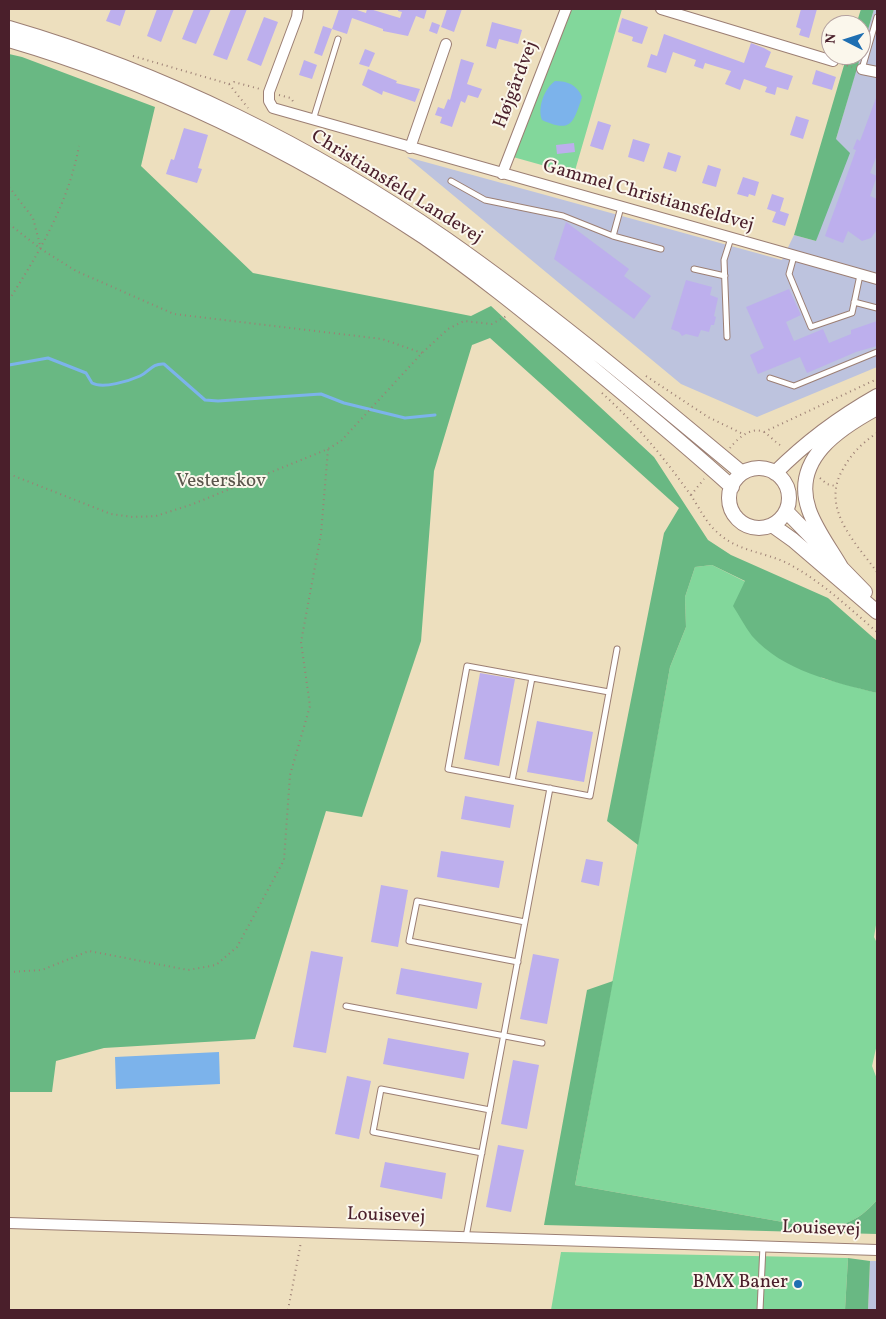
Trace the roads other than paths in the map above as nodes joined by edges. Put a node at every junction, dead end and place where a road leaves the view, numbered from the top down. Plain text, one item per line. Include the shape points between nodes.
1 (298, 9) edge
2 (566, 9) edge
3 (661, 9) edge
4 (877, 17) edge
5 (9, 28) edge
6 (338, 39) dead end
7 (9, 40) edge
8 (446, 44) dead end
9 (821, 57) edge
10 (862, 69) joint
11 (877, 72) edge
12 (312, 120) junction
13 (410, 148) junction
14 (502, 174) junction
15 (451, 182) dead end
16 (621, 207) junction
17 (613, 236) junction
18 (731, 238) junction
19 (660, 249) dead end
20 (794, 256) junction
21 (694, 269) dead end
22 (860, 275) junction
23 (725, 276) junction
24 (877, 279) edge
25 (854, 302) junction
26 (877, 308) edge
27 (727, 337) dead end
28 (877, 352) edge
29 (770, 378) dead end
30 (877, 396) edge
31 (877, 408) edge
32 (742, 473) junction
33 (775, 473) junction
34 (732, 486) junction
35 (786, 511) junction
36 (772, 525) junction
37 (841, 567) junction
38 (877, 606) edge
39 (877, 612) edge
40 (617, 649) dead end
41 (532, 678) junction
42 (609, 692) junction
43 (512, 781) junction
44 (550, 788) junction
45 (525, 922) junction
46 (518, 962) junction
47 (346, 1006) dead end
48 (504, 1036) junction
49 (542, 1043) dead end
50 (490, 1110) junction
51 (482, 1153) junction
52 (9, 1223) edge
53 (466, 1237) junction
54 (763, 1246) junction
55 (877, 1250) edge
56 (760, 1310) edge

1 - 12 street, Gammel Christiansfeldvej via 269,92 269,101 273,108
2 - 14 street, Højgårdvej
3 - 9 street
4 - 10 lane
5 - 32 main road, Christiansfeld Landevej via 152,78 276,136 354,180 446,239 516,291
6 - 12 lane
7 - 34 main road, Christiansfeld Landevej via 83,63 178,101 270,146 352,192 482,279 641,407
8 - 13 street
10 - 11 street
12 - 13 street, Gammel Christiansfeldvej
13 - 14 street, Gammel Christiansfeldvej
14 - 16 street, Gammel Christiansfeldvej
15 - 17 lane via 485,200 563,216
16 - 17 lane
16 - 18 street, Gammel Christiansfeldvej
17 - 19 lane
18 - 20 street, Gammel Christiansfeldvej
18 - 23 lane via 724,260
20 - 22 street, Gammel Christiansfeldvej
20 - 25 lane via 789,274 811,327 852,313
21 - 23 lane
22 - 24 street, Gammel Christiansfeldvej
22 - 25 lane
23 - 27 lane
25 - 26 lane
28 - 29 lane via 794,386
30 - 33 main road via 825,428
31 - 37 main road via 829,438 817,453 806,483 808,508
32 - 33 main road via 759,468
32 - 34 main road
33 - 35 main road via 784,482 788,493
34 - 36 main road via 730,504 738,520 754,528
35 - 36 main road
35 - 37 main road
36 - 39 main road
37 - 38 main road
40 - 42 lane
41 - 42 lane
41 - 43 lane
41 - 43 lane via 467,666 456,722 448,769
42 - 44 lane via 590,796
43 - 44 lane
44 - 45 lane
45 - 46 lane
45 - 46 lane via 417,901 409,941
46 - 48 lane
47 - 48 lane
48 - 49 lane
48 - 50 lane
50 - 51 lane
50 - 51 lane via 381,1090 379,1098 373,1132
51 - 53 lane
52 - 53 street, Louisevej
53 - 54 street, Louisevej
54 - 55 street, Louisevej
54 - 56 lane, Louisevej

